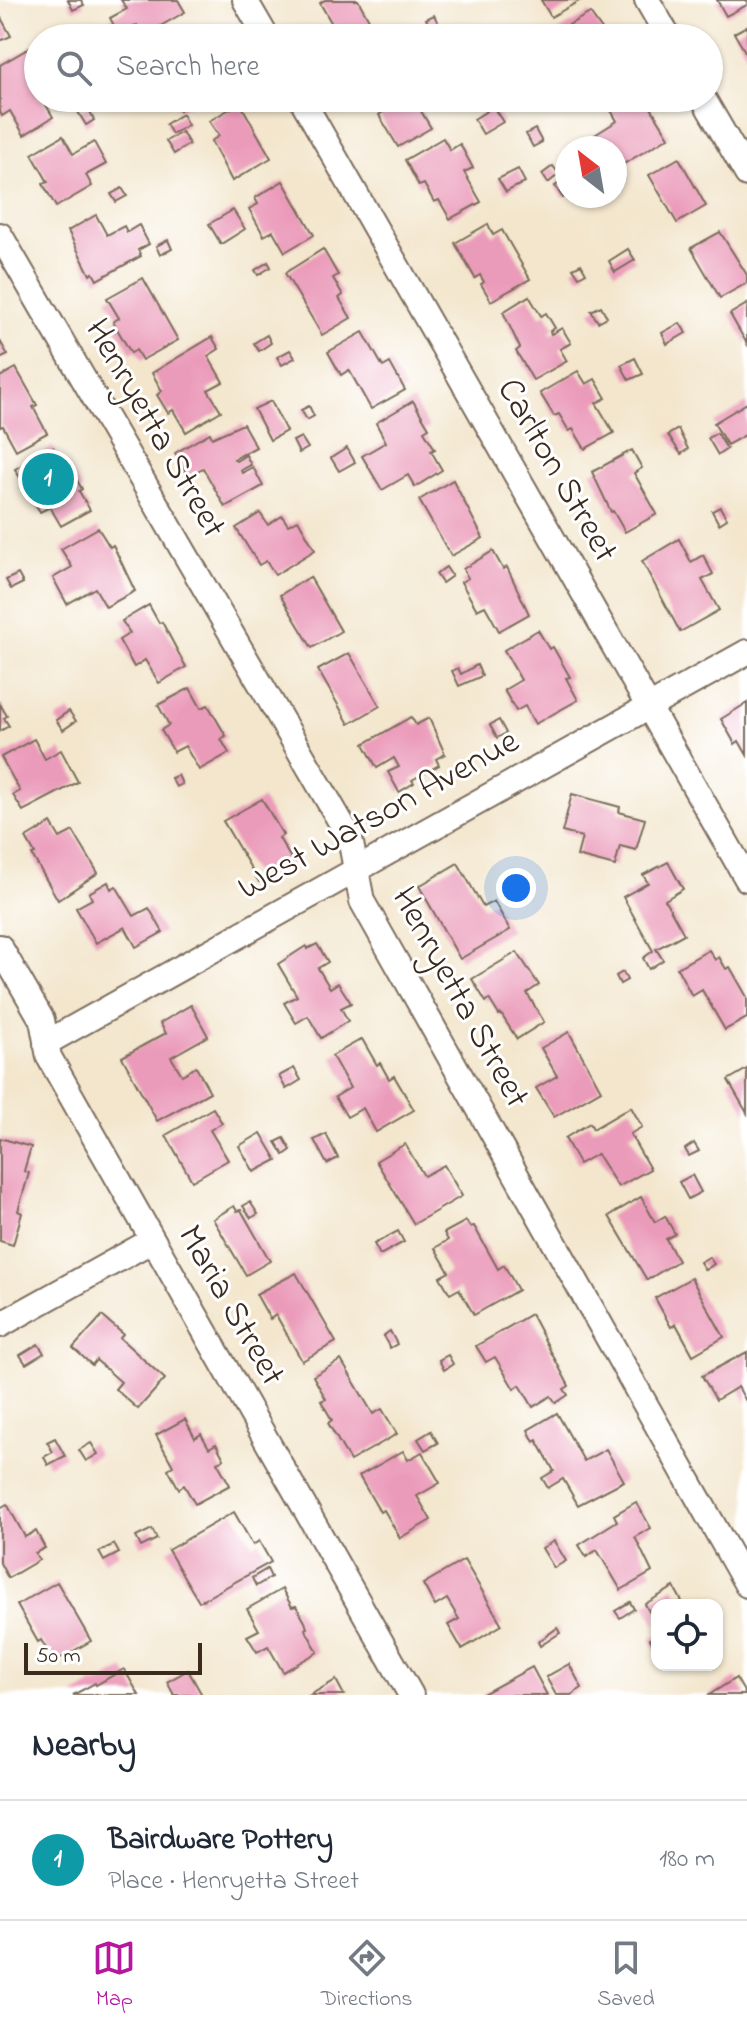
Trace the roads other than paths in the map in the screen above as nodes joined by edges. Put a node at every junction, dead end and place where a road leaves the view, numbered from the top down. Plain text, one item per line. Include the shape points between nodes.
1 (245, 0) edge
2 (647, 0) edge
3 (259, 24) edge
4 (661, 24) edge
5 (309, 112) edge
6 (711, 112) edge
7 (747, 174) edge
8 (0, 235) edge
9 (747, 652) edge
10 (649, 706) junction
11 (356, 871) junction
12 (747, 879) edge
13 (0, 947) edge
14 (46, 1043) junction
15 (151, 1241) junction
16 (0, 1325) edge
17 (747, 1585) edge
18 (411, 1695) edge

1 - 3 street
2 - 4 street
5 - 10 street, Carlton Street
6 - 7 street
8 - 11 street, Henryetta Street via 350,838
9 - 10 street, West Watson Avenue
10 - 11 street, West Watson Avenue
10 - 12 street, Carlton Street
11 - 14 street, West Watson Avenue
11 - 17 street, Henryetta Street via 362,901
13 - 14 street, Maria Street via 42,1020
14 - 15 street, Maria Street
15 - 16 street
15 - 18 street, Maria Street

